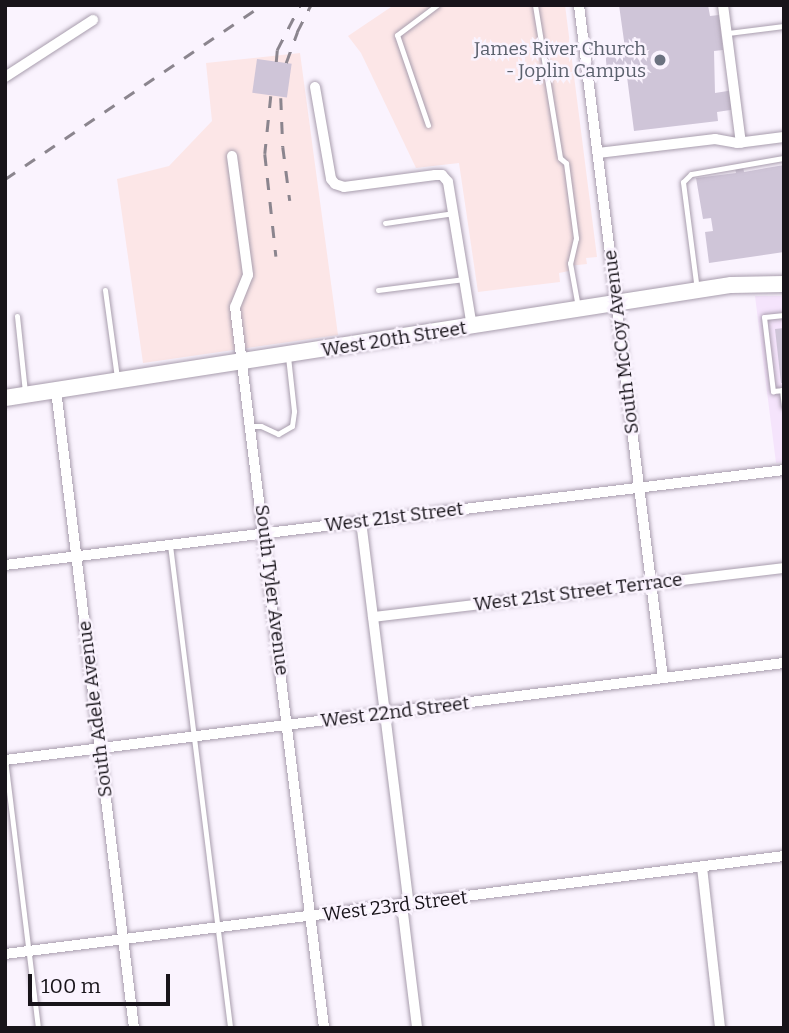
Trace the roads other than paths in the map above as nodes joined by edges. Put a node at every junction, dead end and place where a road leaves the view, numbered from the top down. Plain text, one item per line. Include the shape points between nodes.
1 (437, 5) edge
2 (535, 5) edge
3 (579, 5) edge
4 (723, 5) edge
5 (93, 20) dead end
6 (784, 26) edge
7 (726, 33) junction
8 (5, 77) edge
9 (315, 87) dead end
10 (428, 125) dead end
11 (784, 137) edge
12 (741, 142) junction
13 (598, 153) junction
14 (232, 156) dead end
15 (784, 158) edge
16 (454, 213) junction
17 (385, 223) dead end
18 (464, 279) junction
19 (784, 284) edge
20 (105, 290) dead end
21 (379, 290) dead end
22 (698, 291) junction
23 (617, 304) junction
24 (579, 310) junction
25 (784, 315) edge
26 (17, 316) dead end
27 (472, 327) junction
28 (288, 356) junction
29 (243, 363) junction
30 (117, 381) junction
31 (56, 390) junction
32 (783, 390) edge
33 (25, 395) junction
34 (5, 398) edge
35 (784, 406) edge
36 (251, 426) junction
37 (784, 470) edge
38 (639, 488) junction
39 (361, 521) junction
40 (265, 534) junction
41 (170, 545) junction
42 (76, 556) junction
43 (5, 565) edge
44 (784, 568) edge
45 (651, 583) junction
46 (373, 617) junction
47 (784, 663) edge
48 (663, 678) junction
49 (384, 713) junction
50 (289, 724) junction
51 (194, 736) junction
52 (100, 748) junction
53 (5, 759) edge
54 (784, 856) edge
55 (702, 867) junction
56 (406, 904) junction
57 (311, 916) junction
58 (217, 928) junction
59 (122, 939) junction
60 (29, 951) junction
61 (5, 954) edge
62 (38, 1028) edge
63 (134, 1028) edge
64 (230, 1028) edge
65 (324, 1028) edge
66 (417, 1028) edge
67 (720, 1028) edge

1 - 10 lane via 397,35
2 - 24 lane via 560,158 566,163 576,238 569,263
3 - 13 street, South McCoy Avenue
4 - 7 street
5 - 8 street
6 - 7 lane
7 - 12 street
9 - 16 street via 333,182 344,187 442,175 450,188
11 - 12 street
12 - 13 street via 715,139
13 - 23 street, South McCoy Avenue
14 - 29 street, South Tyler Avenue via 248,275 235,307
15 - 22 lane via 691,174 683,182
16 - 17 lane
16 - 18 street
18 - 21 lane
18 - 27 street
19 - 22 main road, West 20th Street
20 - 30 lane
22 - 23 main road, West 20th Street
23 - 24 main road, West 20th Street
23 - 38 street, South McCoy Avenue
24 - 27 main road, West 20th Street
25 - 32 lane via 764,317 774,391
26 - 33 lane
27 - 28 main road, West 20th Street
28 - 29 main road, West 20th Street
28 - 36 lane via 292,426 278,434
29 - 30 main road, West 20th Street
29 - 36 street, South Tyler Avenue
30 - 31 main road, West 20th Street
31 - 33 main road, West 20th Street
31 - 42 street, South Adele Avenue
32 - 35 lane
33 - 34 main road, West 20th Street
36 - 40 street, South Tyler Avenue
37 - 38 street, West 21st Street
38 - 39 street, West 21st Street
38 - 45 street, South McCoy Avenue
39 - 40 street, West 21st Street
39 - 46 street
40 - 41 street, West 21st Street
40 - 50 street, South Tyler Avenue
41 - 42 street, West 21st Street
41 - 51 lane
42 - 43 street, West 21st Street
42 - 52 street, South Adele Avenue
44 - 45 street, West 21st Street Terrace
45 - 46 street, West 21st Street Terrace
45 - 48 street, South McCoy Avenue
46 - 49 street
47 - 48 street, West 22nd Street
48 - 49 street, West 22nd Street
49 - 50 street, West 22nd Street
49 - 56 street
50 - 51 street, West 22nd Street
50 - 57 street, South Tyler Avenue
51 - 52 street, West 22nd Street
51 - 58 lane
52 - 53 street, West 22nd Street
52 - 59 street, South Adele Avenue
53 - 60 lane
54 - 55 street, West 23rd Street
55 - 56 street, West 23rd Street
55 - 67 street
56 - 57 street, West 23rd Street
56 - 66 street
57 - 58 street, West 23rd Street
57 - 65 street, South Tyler Avenue
58 - 59 street, West 23rd Street
58 - 64 lane
59 - 60 street, West 23rd Street
59 - 63 street, South Adele Avenue
60 - 61 street, West 23rd Street
60 - 62 lane

